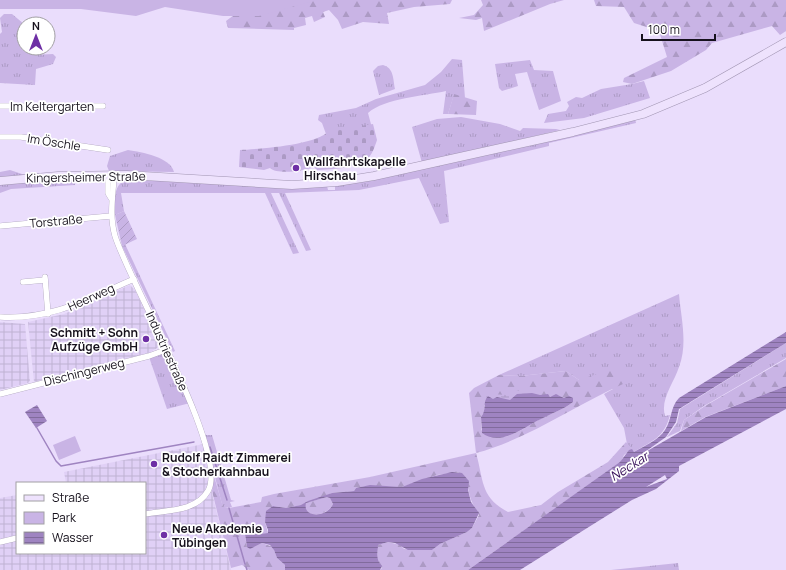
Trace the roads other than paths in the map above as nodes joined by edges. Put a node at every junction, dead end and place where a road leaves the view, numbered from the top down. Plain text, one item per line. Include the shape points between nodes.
1 (786, 42) edge
2 (0, 106) edge
3 (103, 106) dead end
4 (0, 137) edge
5 (108, 150) dead end
6 (111, 175) junction
7 (0, 180) edge
8 (112, 216) junction
9 (0, 226) edge
10 (134, 279) junction
11 (23, 282) dead end
12 (48, 314) junction
13 (0, 317) edge
14 (168, 349) junction
15 (0, 394) edge
16 (146, 514) edge
17 (16, 538) edge
18 (0, 542) edge

1 - 6 main road, Kingersheimer Straße via 705,88 647,112 410,169 299,185
2 - 3 street, Im Keltergarten
4 - 5 street, Im Öschle via 21,137
6 - 7 main road, Kingersheimer Straße
6 - 8 street, Industriestraße via 108,193 111,198
8 - 9 street, Torstraße
8 - 10 street, Industriestraße via 117,243
10 - 12 street, Heerweg via 81,303
10 - 14 street, Industriestraße
11 - 12 street via 45,279
12 - 13 street, Heerweg
14 - 15 street, Dischingerweg
14 - 16 street, Industriestraße via 190,403 211,469 210,488 199,503
17 - 18 street

